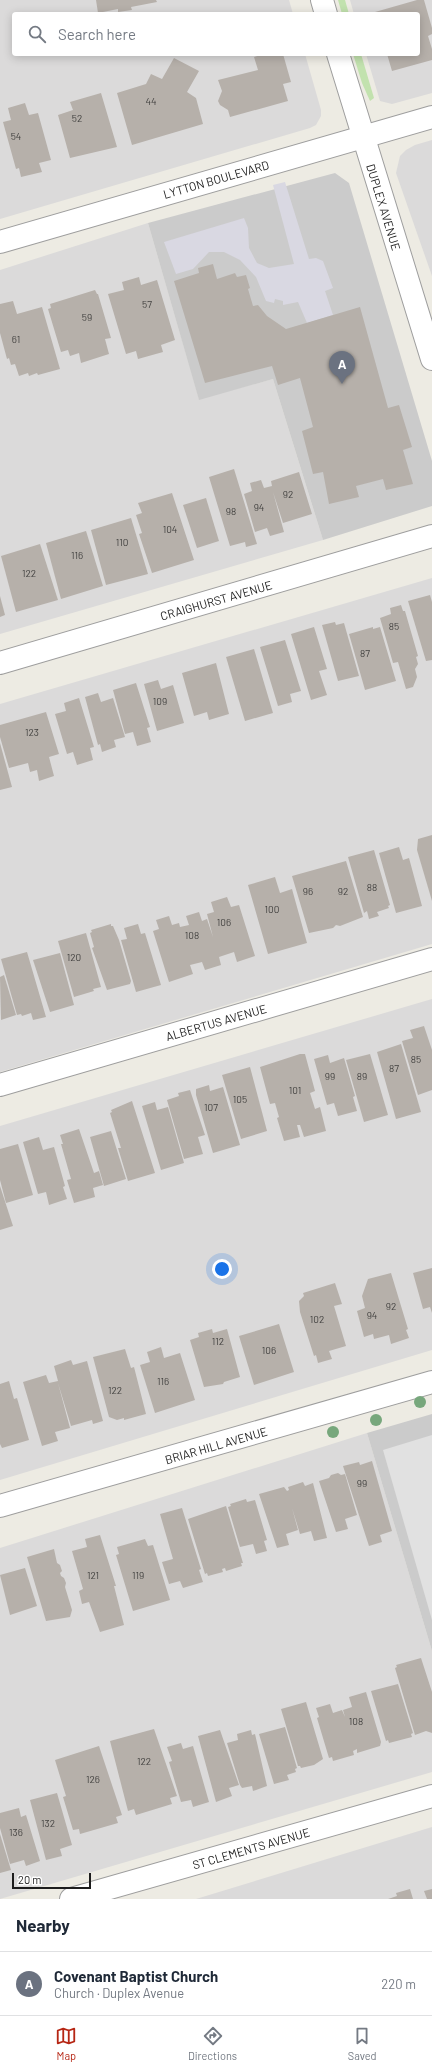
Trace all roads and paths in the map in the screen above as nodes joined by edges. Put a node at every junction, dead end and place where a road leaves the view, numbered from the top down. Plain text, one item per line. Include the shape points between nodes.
1 (322, 0) edge
2 (325, 12) edge
3 (339, 56) edge
4 (432, 117) edge
5 (363, 137) junction
6 (0, 242) edge
7 (432, 359) edge
8 (432, 536) edge
9 (0, 663) edge
10 (432, 959) edge
11 (0, 1085) edge
12 (432, 1382) edge
13 (0, 1506) edge
14 (432, 1796) edge
15 (71, 1899) edge

1 - 2 street
3 - 5 street, DUPLEX AVENUE
4 - 5 street, LYTTON BOULEVARD
5 - 6 street, LYTTON BOULEVARD
5 - 7 street, DUPLEX AVENUE
8 - 9 street, CRAIGHURST AVENUE
10 - 11 street, ALBERTUS AVENUE
12 - 13 street, BRIAR HILL AVENUE
14 - 15 street, ST CLEMENTS AVENUE

